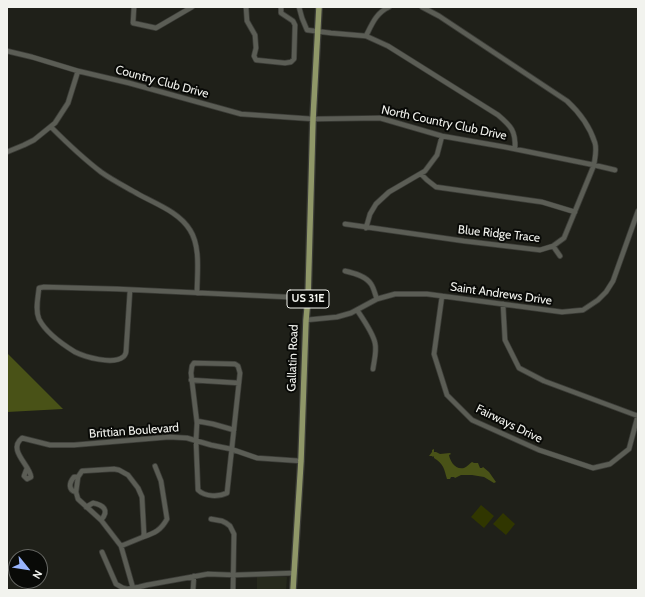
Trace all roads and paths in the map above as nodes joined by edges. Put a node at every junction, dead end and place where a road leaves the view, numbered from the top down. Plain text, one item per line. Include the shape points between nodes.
1 (134, 7) edge
2 (192, 7) edge
3 (246, 7) edge
4 (281, 7) edge
5 (300, 7) edge
6 (319, 7) edge
7 (422, 7) edge
8 (386, 8) edge
9 (317, 32) junction
10 (366, 36) junction
11 (7, 51) edge
12 (78, 70) junction
13 (313, 119) junction
14 (51, 126) junction
15 (442, 136) junction
16 (515, 149) junction
17 (7, 152) edge
18 (594, 165) junction
19 (615, 170) dead end
20 (421, 174) junction
21 (638, 211) edge
22 (575, 212) junction
23 (345, 224) dead end
24 (366, 228) junction
25 (553, 246) junction
26 (560, 256) dead end
27 (345, 272) dead end
28 (130, 290) junction
29 (197, 293) junction
30 (442, 296) junction
31 (308, 298) junction
32 (377, 299) junction
33 (503, 304) junction
34 (357, 310) junction
35 (306, 320) junction
36 (373, 368) dead end
37 (191, 380) junction
38 (239, 383) junction
39 (638, 415) edge
40 (197, 421) junction
41 (234, 430) junction
42 (196, 441) junction
43 (231, 450) junction
44 (301, 461) junction
45 (154, 466) dead end
46 (27, 468) dead end
47 (86, 507) junction
48 (211, 519) dead end
49 (101, 520) junction
50 (143, 537) junction
51 (121, 546) junction
52 (102, 552) dead end
53 (294, 573) junction
54 (234, 575) junction
55 (194, 576) junction
56 (133, 588) junction
57 (143, 588) edge
58 (193, 590) edge
59 (234, 590) edge
60 (293, 590) edge

1 - 2 street via 133,23 156,28
3 - 4 street via 247,21 255,35 256,60 285,63 294,59 295,24 281,13
5 - 9 street via 307,30
6 - 9 main road, Gallatin Road / US 31E
7 - 18 street, Blue Ridge Trace via 567,101 586,124 595,143
8 - 10 street via 375,18
9 - 10 street
9 - 13 main road, Gallatin Road / US 31E
10 - 16 street via 388,46 498,115 513,130
11 - 12 street, Country Club Drive
12 - 13 street, Country Club Drive via 241,114
12 - 14 street via 68,103
13 - 15 street, North Country Club Drive via 380,118
13 - 31 main road, Gallatin Road / US 31E
14 - 17 street via 34,140
14 - 29 street via 64,141 101,172 183,221 191,231 196,244
15 - 16 street, North Country Club Drive
15 - 20 street via 437,155
16 - 18 street, North Country Club Drive
18 - 19 street, North Country Club Drive
18 - 22 street, Blue Ridge Trace
20 - 22 street via 436,187 542,202
20 - 24 street via 389,192 376,204
21 - 33 street, Saint Andrews Drive via 613,281 598,300 582,310 562,312
22 - 25 street, Blue Ridge Trace via 564,238
23 - 24 street, Blue Ridge Trace
24 - 25 street, Blue Ridge Trace via 540,250
25 - 26 street
27 - 32 street via 365,278 371,283
28 - 28 street via 126,352 117,360 95,358 76,352 52,335 38,318 40,288
28 - 29 street
29 - 31 street
30 - 32 street, Saint Andrews Drive via 395,294
30 - 33 street, Saint Andrews Drive
30 - 39 street, Fairways Drive via 434,354 447,395 472,420 539,450 593,468 610,464 629,449
31 - 35 main road, Gallatin Road / US 31E
32 - 34 street, Saint Andrews Drive
33 - 39 street via 505,340 519,368 544,381
34 - 35 street, Saint Andrews Drive via 337,317
34 - 36 street via 375,343
35 - 44 main road, Gallatin Road / US 31E
37 - 38 street
37 - 38 street via 194,363 235,364 240,373
37 - 40 street
38 - 41 street
40 - 41 street
40 - 42 street
41 - 43 street
42 - 43 street, Brittian Boulevard
42 - 43 street via 198,490 202,494 222,496 227,493
42 - 46 street, Brittian Boulevard via 169,437 50,445 22,438 17,444 17,449
43 - 44 street, Brittian Boulevard via 257,458
44 - 53 main road, Gallatin Road / US 31E
45 - 50 street via 161,481 167,519 154,534
47 - 49 street
47 - 49 street via 93,502 103,507 105,514
47 - 50 street via 78,499 76,492 78,477 82,471 119,470 128,475 142,497
48 - 54 street via 226,523 234,534
49 - 51 street
50 - 51 street
51 - 56 street
52 - 56 street via 116,584 122,588
53 - 54 street
53 - 60 main road, Gallatin Road / US 31E
54 - 55 street
54 - 59 street
55 - 57 street
55 - 58 street
56 - 57 street

